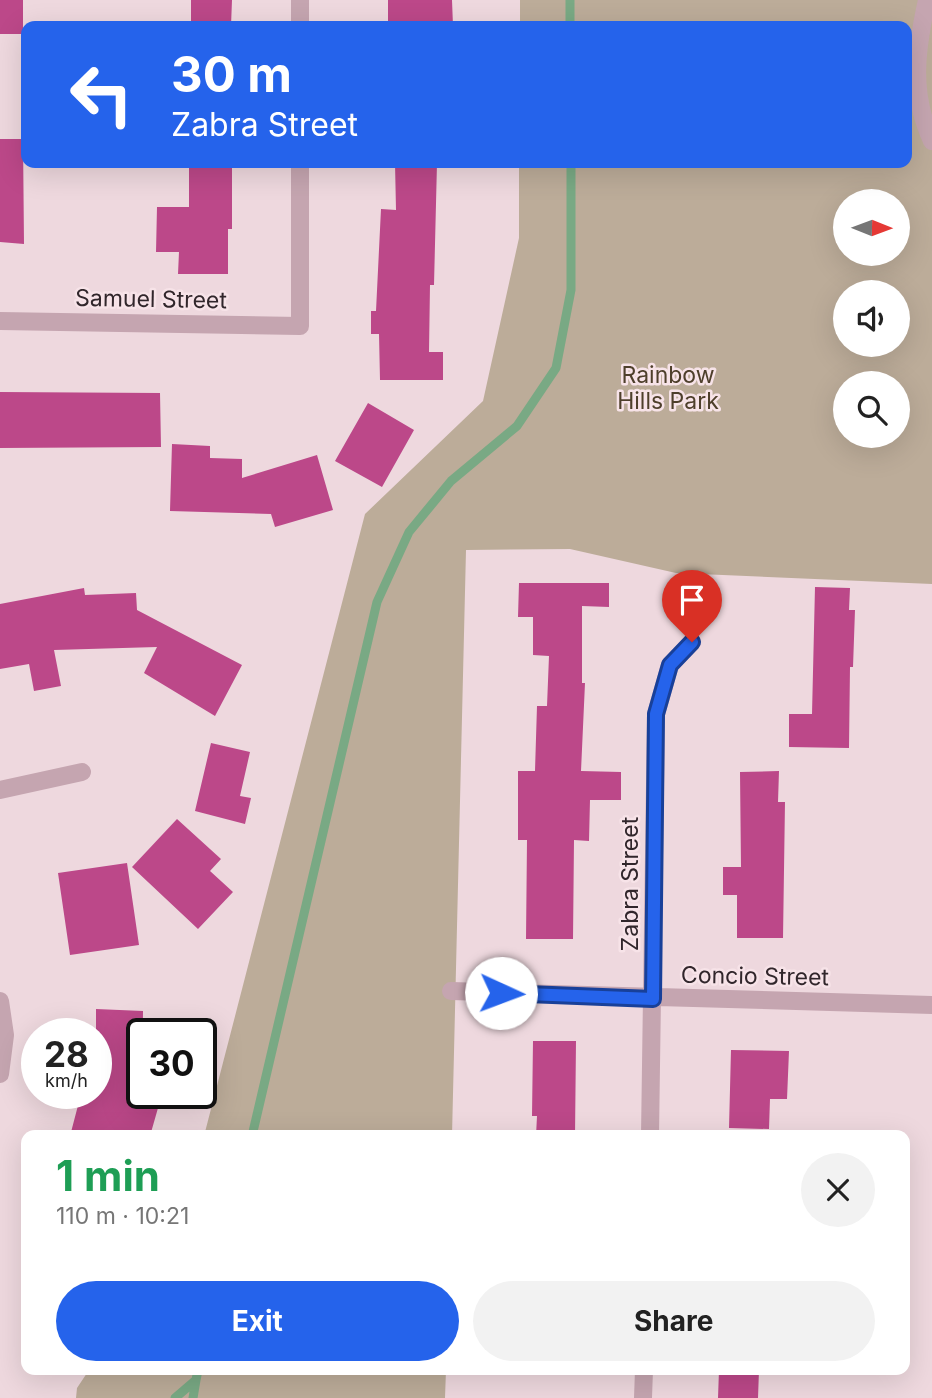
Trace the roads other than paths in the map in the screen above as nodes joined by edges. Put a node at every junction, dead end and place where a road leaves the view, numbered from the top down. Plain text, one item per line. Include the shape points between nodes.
1 (300, 0) edge
2 (927, 0) edge
3 (300, 21) edge
4 (932, 141) edge
5 (300, 168) edge
6 (0, 321) edge
7 (692, 642) dead end
8 (82, 772) dead end
9 (0, 790) edge
10 (451, 991) dead end
11 (653, 999) junction
12 (0, 1001) edge
13 (932, 1005) edge
14 (0, 1074) edge
15 (650, 1130) edge
16 (644, 1375) edge
17 (643, 1398) edge

1 - 3 street
2 - 4 street via 917,47 918,109
5 - 6 street, Samuel Street via 300,326
7 - 11 street, Zabra Street via 670,665 656,714
8 - 9 street
10 - 11 street, Concio Street
11 - 13 street, Concio Street
11 - 15 street, Zabra Street
12 - 14 street via 5,1035
16 - 17 street

